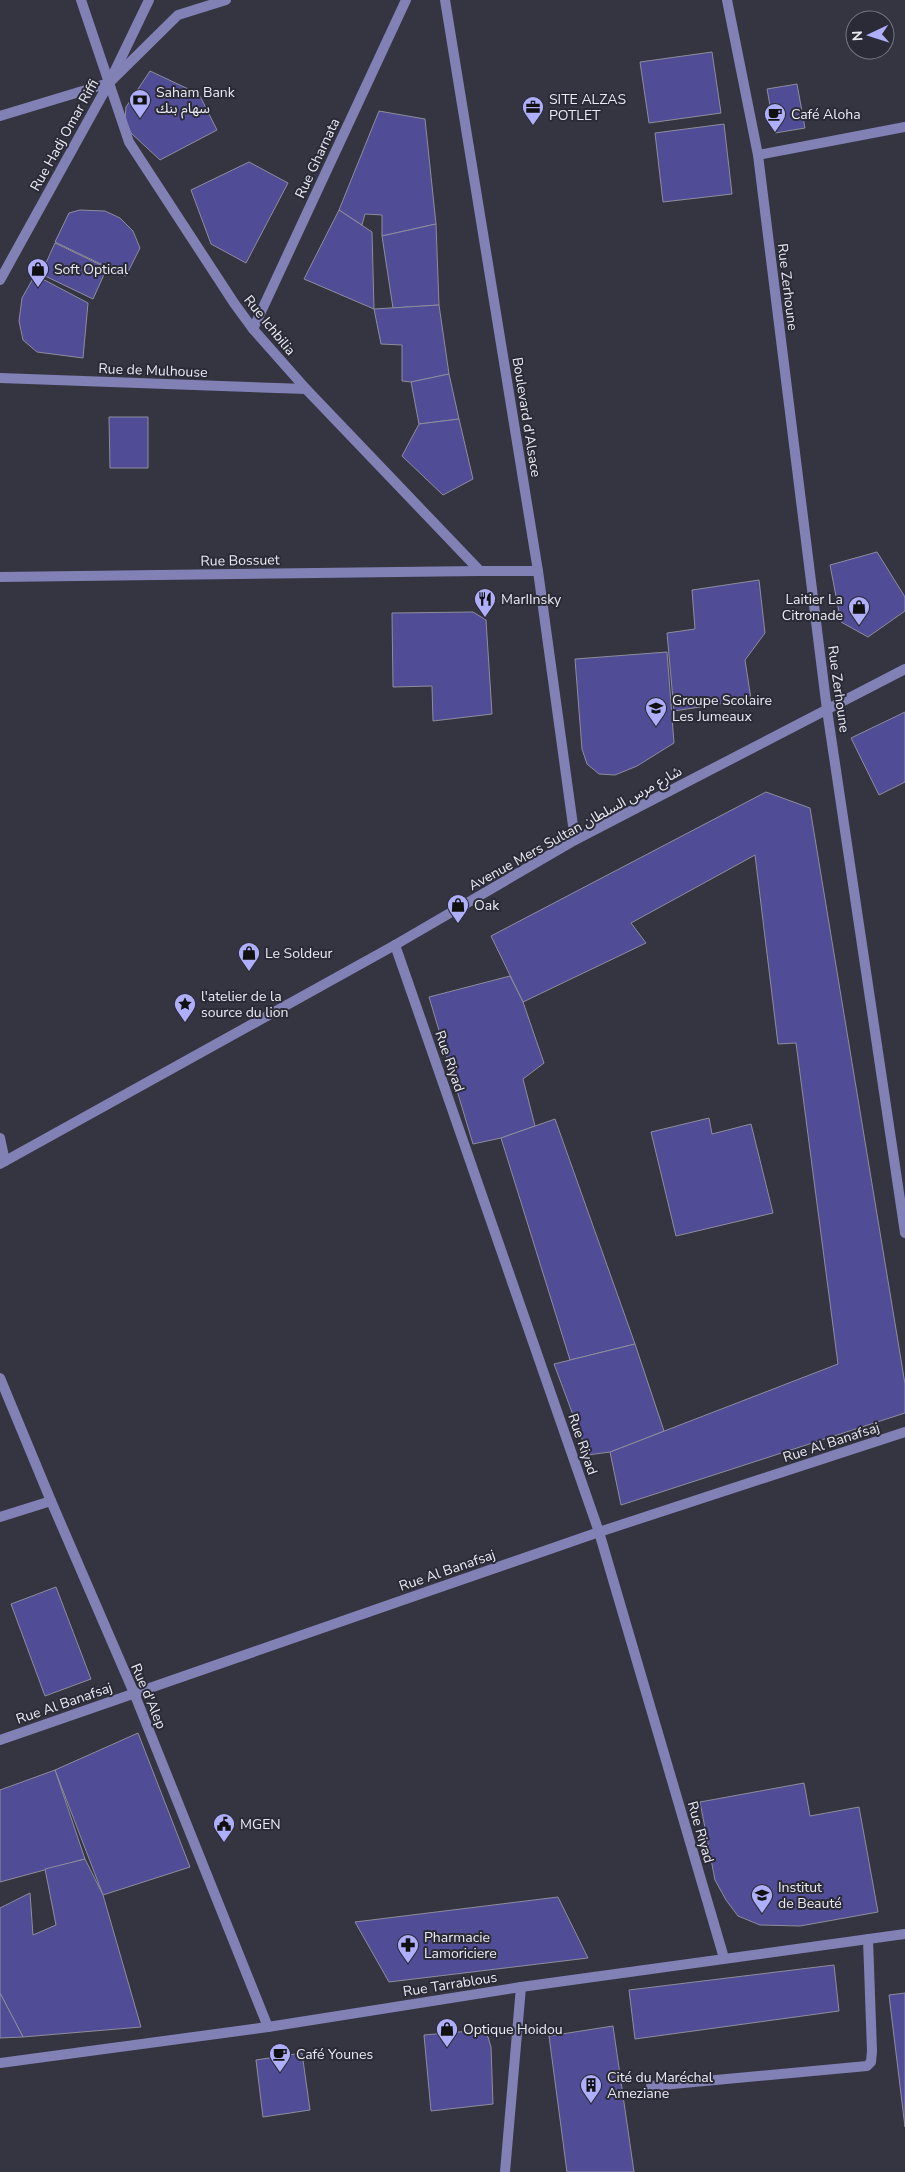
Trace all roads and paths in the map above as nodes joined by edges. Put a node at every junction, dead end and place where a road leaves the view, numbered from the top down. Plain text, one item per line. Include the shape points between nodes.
1 (81, 0) edge
2 (149, 0) edge
3 (226, 0) edge
4 (406, 0) edge
5 (445, 0) edge
6 (727, 0) edge
7 (108, 83) junction
8 (0, 116) edge
9 (905, 127) edge
10 (758, 155) junction
11 (0, 280) edge
12 (253, 329) junction
13 (0, 378) edge
14 (306, 389) junction
15 (480, 571) junction
16 (538, 571) junction
17 (0, 577) edge
18 (905, 668) edge
19 (827, 710) junction
20 (575, 840) junction
21 (395, 945) junction
22 (0, 1138) edge
23 (2, 1163) edge
24 (905, 1233) edge
25 (0, 1378) edge
26 (905, 1432) edge
27 (51, 1501) junction
28 (0, 1517) edge
29 (600, 1532) junction
30 (134, 1693) junction
31 (0, 1740) edge
32 (905, 1934) edge
33 (868, 1939) junction
34 (724, 1958) junction
35 (521, 1987) junction
36 (268, 2026) junction
37 (0, 2064) edge
38 (651, 2086) dead end
39 (505, 2172) edge

1 - 7 street, Rue Ichbilia
2 - 7 street, Rue Hadj Omar Riffi
3 - 7 street via 178,15
4 - 12 street, Rue Gharnata
5 - 16 street, Boulevard d'Alsace
6 - 10 street, Rue Zerhoune
7 - 8 street
7 - 11 street, Rue Hadj Omar Riffi
7 - 12 street, Rue Ichbilia via 129,142 140,161
9 - 10 street
10 - 19 street, Rue Zerhoune
12 - 14 street, Rue Ichbilia
13 - 14 street, Rue de Mulhouse
14 - 15 street, Rue Ichbilia
15 - 16 street
15 - 17 street, Rue Bossuet
16 - 20 street, Boulevard d'Alsace
18 - 19 street, Avenue Mers Sultan شارع مرس السلطان
19 - 20 street, Avenue Mers Sultan شارع مرس السلطان
19 - 24 street, Rue Zerhoune
20 - 21 street, Avenue Mers Sultan شارع مرس السلطان
21 - 23 street, Avenue Mers Sultan شارع مرس السلطان
21 - 29 street, Rue Riyad
22 - 23 street
25 - 27 street, Rue d'Alep
26 - 29 street, Rue Al Banafsaj
27 - 28 street
27 - 30 street, Rue d'Alep
29 - 30 street, Rue Al Banafsaj
29 - 34 street, Rue Riyad
30 - 31 street, Rue Al Banafsaj
30 - 36 street, Rue d'Alep
32 - 33 street, Rue Tarrablous
33 - 34 street, Rue Tarrablous
33 - 38 street via 872,2051 871,2062 867,2066
34 - 35 street, Rue Tarrablous
35 - 36 street, Rue Tarrablous
35 - 39 street
36 - 37 street, Rue Tarrablous

